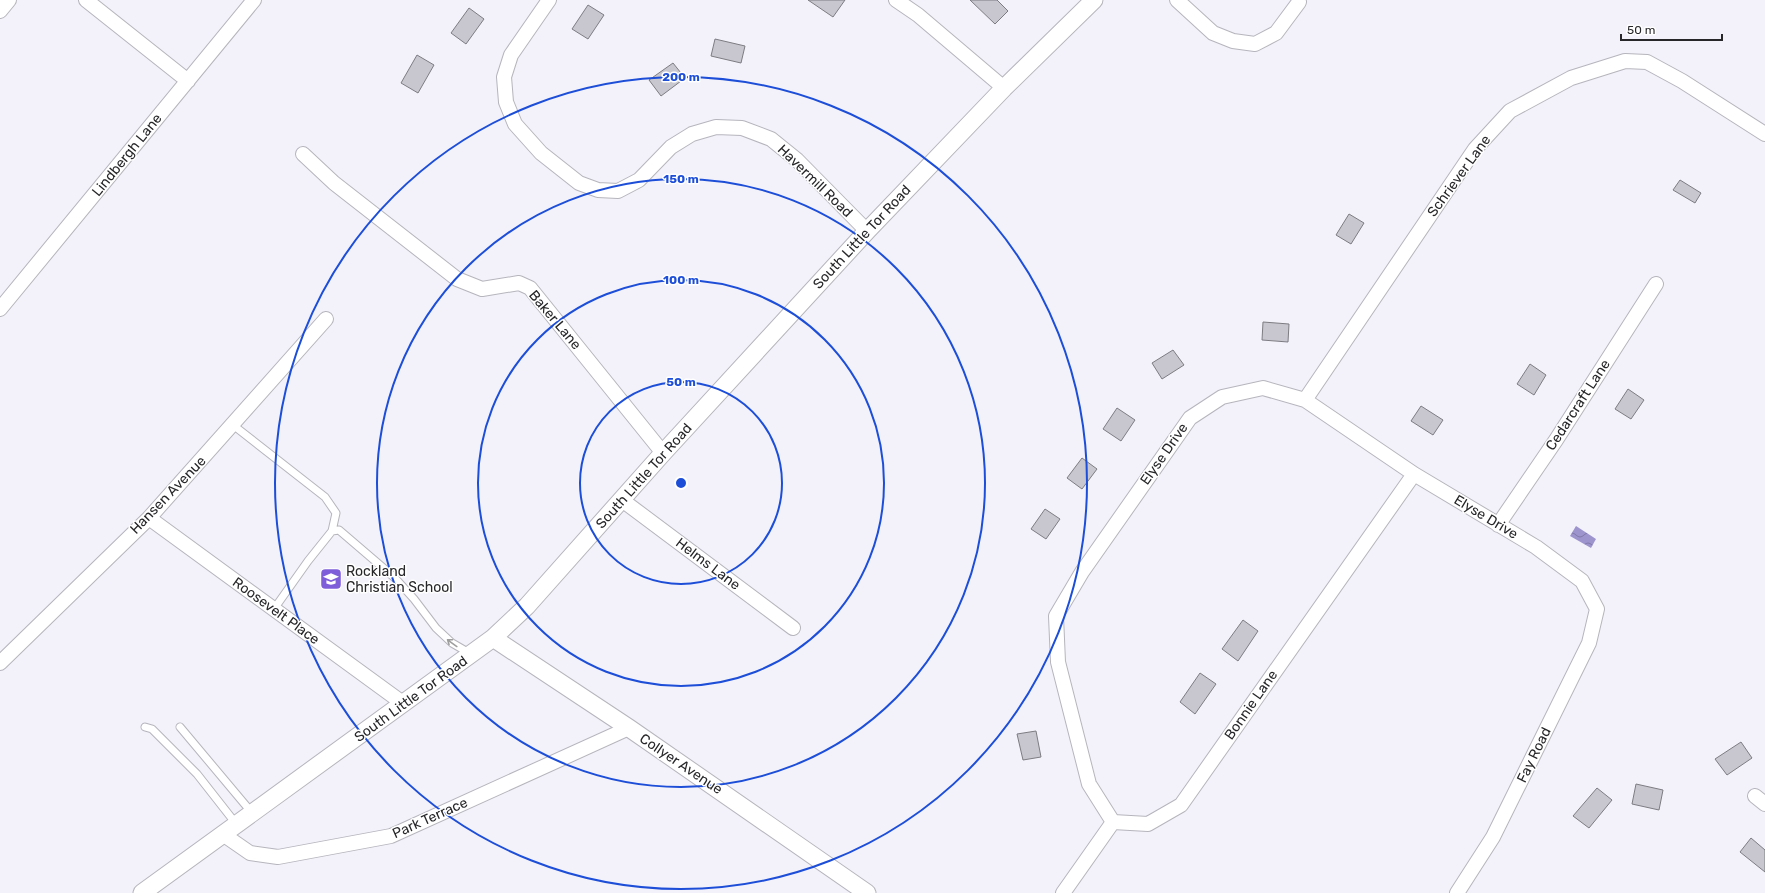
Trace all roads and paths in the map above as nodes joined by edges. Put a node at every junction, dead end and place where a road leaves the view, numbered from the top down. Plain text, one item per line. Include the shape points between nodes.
1 (9, 0) edge
2 (86, 0) edge
3 (254, 0) edge
4 (549, 0) edge
5 (896, 0) edge
6 (1094, 0) edge
7 (1176, 0) edge
8 (1299, 2) dead end
9 (0, 11) edge
10 (188, 81) junction
11 (1004, 88) junction
12 (1765, 134) edge
13 (303, 154) dead end
14 (867, 231) junction
15 (1656, 284) dead end
16 (0, 309) edge
17 (326, 319) dead end
18 (1305, 400) junction
19 (233, 425) junction
20 (663, 454) junction
21 (1414, 474) junction
22 (622, 500) junction
23 (149, 518) junction
24 (1498, 525) junction
25 (332, 531) junction
26 (274, 609) junction
27 (1597, 610) joint
28 (793, 628) dead end
29 (494, 638) junction
30 (471, 654) junction
31 (0, 663) edge
32 (404, 704) junction
33 (146, 727) dead end
34 (180, 727) dead end
35 (629, 728) junction
36 (253, 814) junction
37 (1113, 822) junction
38 (231, 830) junction
39 (142, 893) edge
40 (867, 893) edge
41 (1063, 893) edge
42 (1456, 893) edge

1 - 9 street
2 - 10 street
3 - 10 street, Lindbergh Lane
4 - 14 street, Havermill Road via 510,54 504,77 506,102 515,124 541,153 579,183 598,190 618,191 639,180 671,147 692,134 716,127 742,128 771,139 797,160
5 - 11 street via 918,15
6 - 11 street, South Little Tor Road
7 - 8 street via 1213,33 1233,41 1255,44 1276,33
10 - 16 street, Lindbergh Lane
11 - 14 street, South Little Tor Road
12 - 18 street, Schriever Lane via 1682,81 1647,62 1625,61 1571,78 1510,111 1474,149
13 - 20 street, Baker Lane via 334,183 457,279 482,289 519,283 530,288
14 - 20 street, South Little Tor Road
15 - 24 street, Cedarcraft Lane
17 - 19 street, Hansen Avenue
18 - 21 street, Elyse Drive
18 - 37 street, Elyse Drive via 1263,388 1222,397 1190,418 1082,572 1056,616 1058,662 1089,784
19 - 23 street, Hansen Avenue
19 - 25 lane via 325,496 336,513
20 - 22 street, South Little Tor Road
21 - 24 street, Elyse Drive
21 - 37 street, Bonnie Lane via 1181,805 1148,824
22 - 28 street, Helms Lane
22 - 29 street, South Little Tor Road via 527,606
23 - 26 street, Roosevelt Place
23 - 31 street, Hansen Avenue
24 - 27 street, Elyse Drive via 1536,547 1582,581
25 - 26 lane
30 -> 25 lane via 452,643 436,628 394,578 339,530
26 - 32 street, Roosevelt Place
27 - 42 street, Fay Road via 1586,650 1493,838
29 - 30 street, South Little Tor Road
29 - 35 street, Collyer Avenue
30 - 32 street, South Little Tor Road
32 - 36 street, South Little Tor Road
33 - 38 lane via 152,729 197,774
34 - 36 lane
35 - 38 street, Park Terrace via 391,836 278,858 250,854
35 - 40 street, Collyer Avenue
36 - 38 street, South Little Tor Road
37 - 41 street
38 - 39 street, South Little Tor Road

